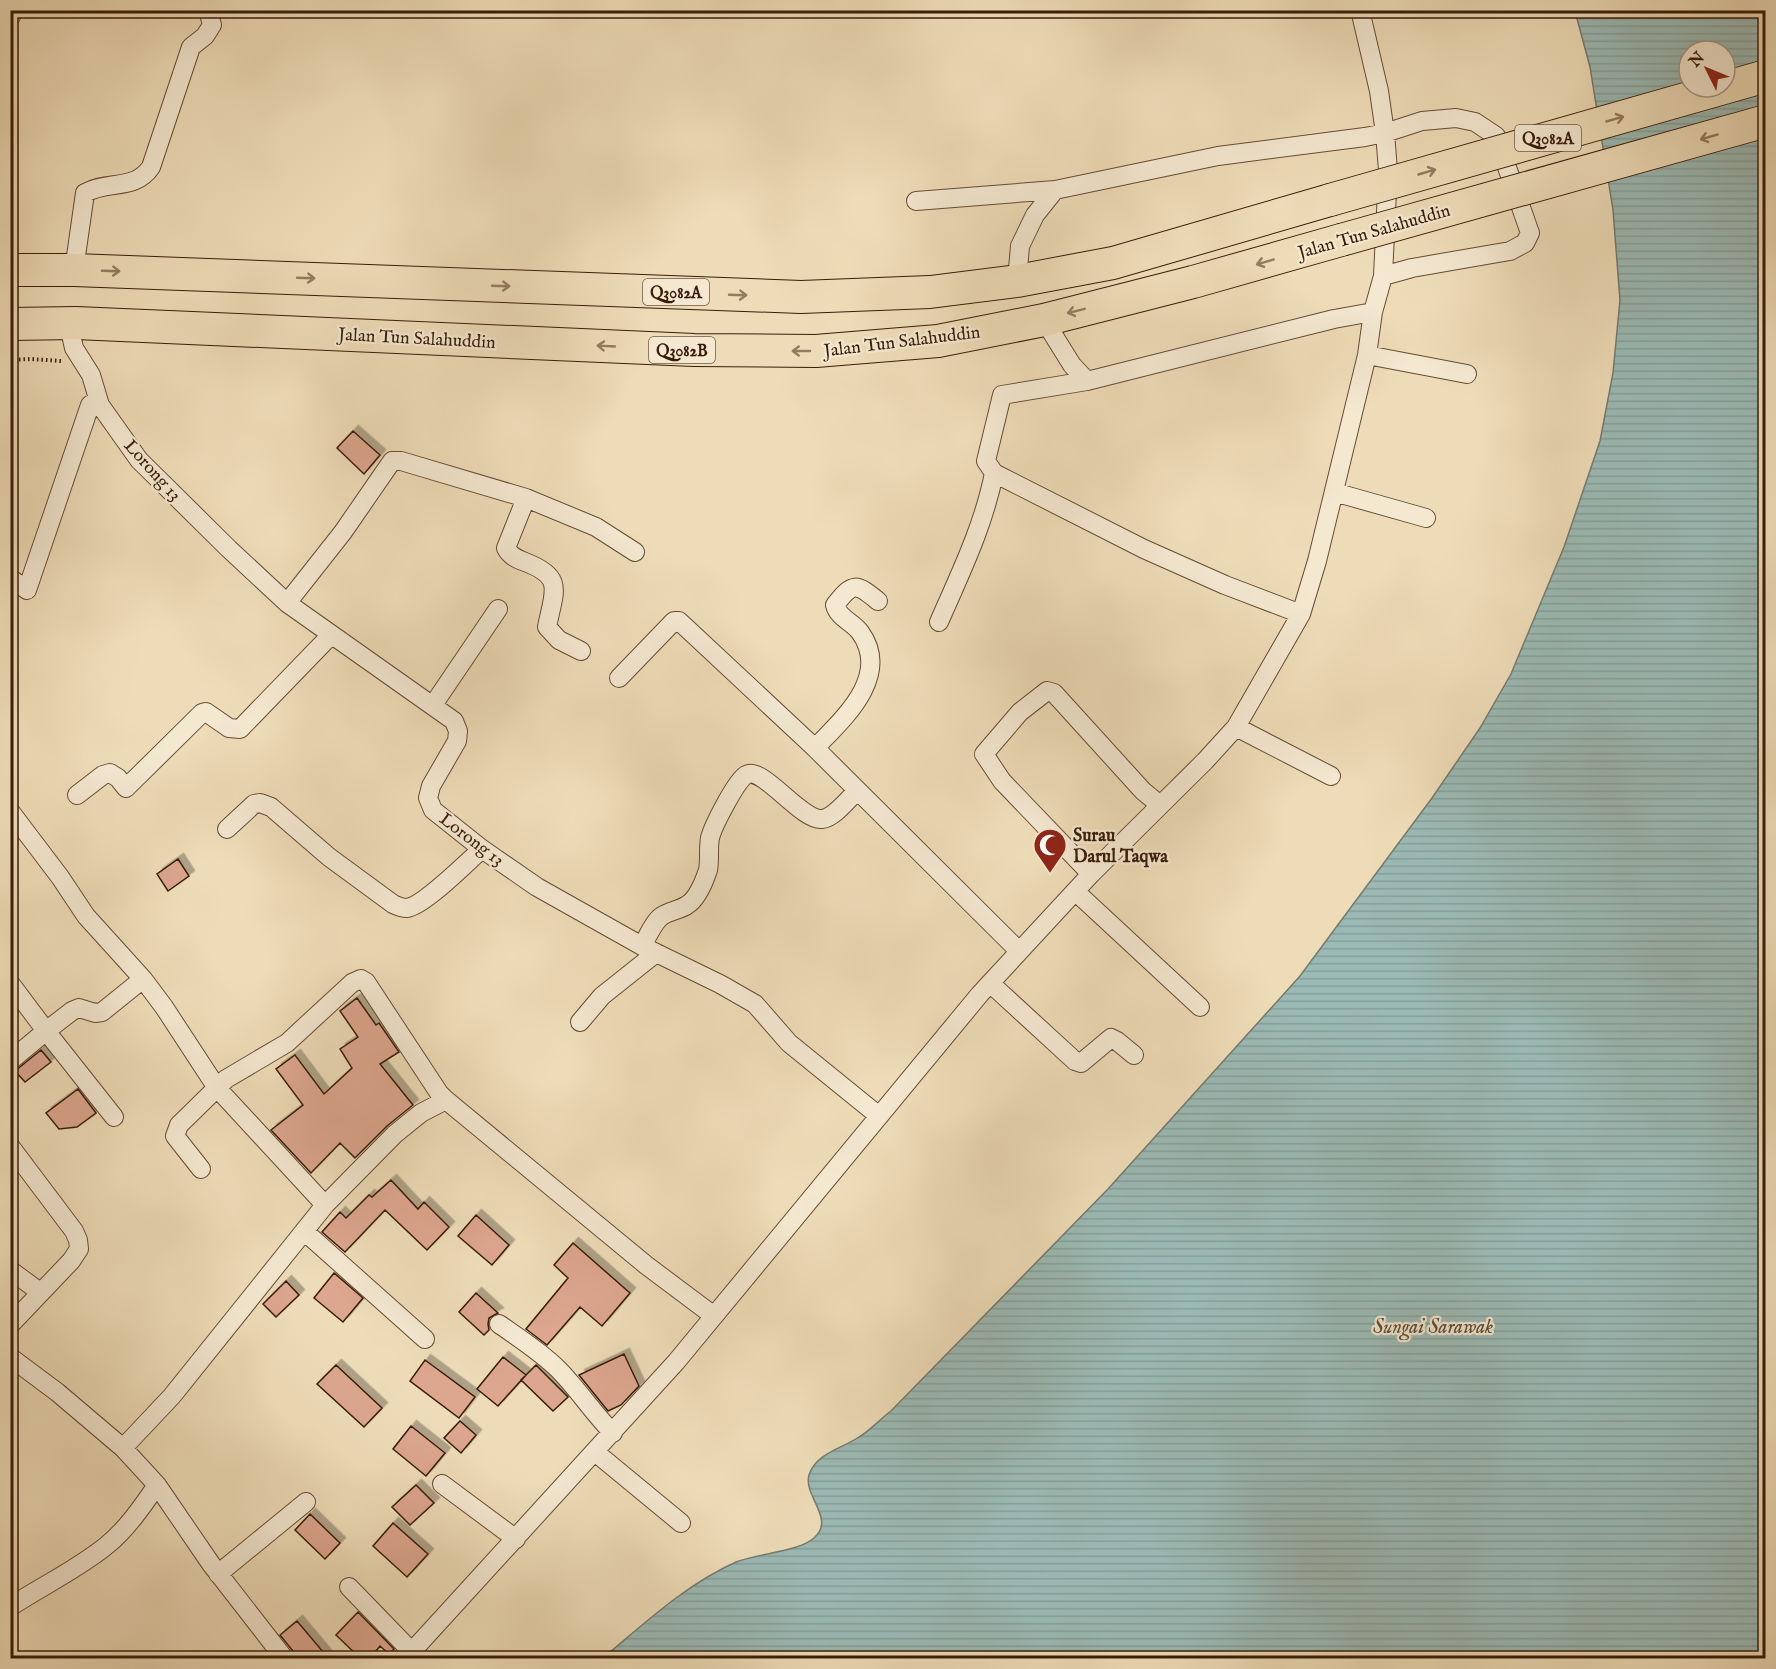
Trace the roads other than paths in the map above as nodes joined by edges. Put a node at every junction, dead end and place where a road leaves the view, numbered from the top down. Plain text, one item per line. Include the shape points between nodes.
1 (14, 10) edge
2 (208, 10) edge
3 (1360, 10) edge
4 (10, 18) edge
5 (1766, 76) edge
6 (1766, 121) edge
7 (1384, 133) junction
8 (1055, 190) junction
9 (916, 201) dead end
10 (10, 270) edge
11 (74, 270) junction
12 (1383, 276) junction
13 (1017, 281) junction
14 (1373, 312) junction
15 (1044, 320) junction
16 (76, 323) junction
17 (10, 324) edge
18 (1367, 355) junction
19 (1467, 374) dead end
20 (1087, 381) junction
21 (98, 397) junction
22 (994, 473) junction
23 (1334, 492) junction
24 (526, 498) junction
25 (1426, 518) dead end
26 (635, 552) dead end
27 (10, 578) edge
28 (878, 601) dead end
29 (287, 603) junction
30 (498, 609) dead end
31 (1301, 614) junction
32 (939, 622) dead end
33 (331, 635) junction
34 (580, 651) dead end
35 (619, 678) dead end
36 (433, 705) junction
37 (1236, 727) junction
38 (815, 748) junction
39 (1331, 776) dead end
40 (857, 790) junction
41 (77, 795) dead end
42 (1160, 805) junction
43 (10, 811) edge
44 (228, 830) dead end
45 (482, 849) junction
46 (1091, 874) junction
47 (1076, 892) junction
48 (649, 950) junction
49 (1019, 951) junction
50 (143, 980) junction
51 (10, 983) edge
52 (990, 983) junction
53 (1200, 1007) dead end
54 (580, 1022) dead end
55 (46, 1030) junction
56 (1134, 1055) dead end
57 (10, 1061) edge
58 (217, 1088) junction
59 (446, 1100) junction
60 (879, 1116) junction
61 (114, 1117) dead end
62 (10, 1146) edge
63 (201, 1169) dead end
64 (325, 1205) junction
65 (304, 1231) junction
66 (10, 1270) edge
67 (40, 1292) junction
68 (714, 1316) junction
69 (499, 1324) dead end
70 (10, 1325) edge
71 (425, 1339) dead end
72 (10, 1358) edge
73 (613, 1432) junction
74 (123, 1448) junction
75 (596, 1452) junction
76 (442, 1484) dead end
77 (156, 1485) junction
78 (306, 1502) dead end
79 (681, 1523) dead end
80 (516, 1539) junction
81 (218, 1574) junction
82 (349, 1587) dead end
83 (10, 1607) edge
84 (409, 1655) edge
85 (284, 1659) edge

1 - 4 street
2 - 11 street via 212,25 191,47 151,167 144,177 130,183 85,193
3 - 7 street via 1379,91
13 -> 5 highway, Q3082A, bridge via 1113,263
6 -> 15 highway, Jalan Tun Salahuddin / Q3082B, bridge
7 - 8 street via 1218,156
7 - 12 street via 1388,170
7 - 12 street via 1422,121 1456,118 1475,122 1489,131 1496,136 1530,233 1525,243 1510,251
8 - 9 street
8 - 13 street via 1035,215 1020,246
10 - 11 highway, Q3082A
11 -> 13 highway, Q3082A via 801,297 930,292
12 - 14 street
14 - 18 street
14 - 20 street
15 -> 16 highway, Jalan Tun Salahuddin / Q3082B via 938,341 816,351 682,350
15 - 20 street via 1072,365
16 - 17 highway, Jalan Tun Salahuddin / Q3082B
16 - 21 street, Lorong 13 via 74,348
18 - 19 street
18 - 23 street
20 - 22 street via 1002,395 986,461
21 - 27 street via 90,405 27,590
21 - 29 street, Lorong 13 via 139,460
22 - 31 street via 1144,549
22 - 32 street via 966,558
23 - 25 street
23 - 31 street
24 - 26 street via 596,526
24 - 29 street via 401,461 393,462
24 - 34 street via 506,548 553,579 547,627 559,640
28 - 38 street via 862,588 852,588 835,605 839,614 859,631 871,664 857,703
29 - 33 street, Lorong 13
30 - 36 street
31 - 37 street
33 - 36 street, Lorong 13
33 - 41 street via 240,729 229,728 202,713 126,788 110,773
35 - 38 street via 674,621 680,621
36 - 45 street, Lorong 13 via 454,721 458,731 457,741 428,798 433,810
37 - 39 street
37 - 42 street
38 - 40 street
40 - 48 street via 824,819 812,818 762,778 746,774 710,838 708,870 697,895 688,905 660,916
40 - 49 street
42 - 46 street
42 - 46 street via 1054,693 1047,691 1020,712 984,754 1002,781
43 - 50 street via 86,916
44 - 45 street via 254,804 271,807 329,857 393,904 405,908 428,897
45 - 48 street, Lorong 13 via 537,886
46 - 47 street
47 - 49 street
47 - 53 street
48 - 54 street
48 - 60 street, Lorong 13 via 756,1004 789,1043
49 - 52 street
50 - 55 street via 102,1012 95,1014 79,1008
50 - 58 street
51 - 55 street
52 - 56 street via 1075,1061 1081,1064 1112,1038
52 - 60 street
55 - 57 street
55 - 61 street
58 - 59 street via 286,1043 361,979
58 - 63 street via 179,1125 175,1136
58 - 64 street
59 - 64 street via 421,1113 395,1134
59 - 68 street
60 - 68 street
62 - 67 street via 78,1240 79,1249
64 - 65 street
65 - 71 street
65 - 74 street via 172,1396
66 - 67 street
67 - 70 street
68 - 73 street
69 - 73 street via 558,1369
72 - 74 street
73 - 75 street
74 - 77 street
75 - 79 street
75 - 80 street
76 - 80 street
77 - 81 street
77 - 83 street via 125,1528 106,1546
78 - 81 street
80 - 84 street
81 - 85 street
82 - 84 street

